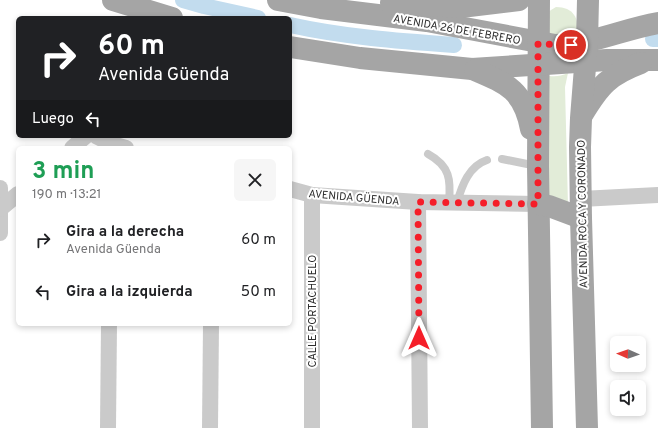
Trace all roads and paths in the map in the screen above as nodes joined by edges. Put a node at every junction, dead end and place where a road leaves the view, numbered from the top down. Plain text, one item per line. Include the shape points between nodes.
1 (113, 0) edge
2 (278, 0) edge
3 (363, 0) edge
4 (519, 0) edge
5 (539, 0) edge
6 (588, 0) edge
7 (165, 16) edge
8 (658, 23) edge
9 (538, 43) junction
10 (292, 47) edge
11 (586, 52) junction
12 (652, 61) edge
13 (538, 65) junction
14 (472, 69) junction
15 (580, 118) junction
16 (84, 138) edge
17 (100, 138) edge
18 (74, 146) edge
19 (115, 146) edge
20 (428, 154) dead end
21 (502, 159) dead end
22 (487, 160) dead end
23 (538, 163) junction
24 (0, 188) edge
25 (292, 189) edge
26 (312, 194) junction
27 (658, 195) edge
28 (16, 196) edge
29 (418, 202) junction
30 (453, 203) junction
31 (538, 204) junction
32 (581, 208) junction
33 (0, 209) edge
34 (0, 232) edge
35 (109, 326) edge
36 (211, 326) edge
37 (108, 428) edge
38 (210, 428) edge
39 (312, 428) edge
40 (420, 428) edge
41 (542, 428) edge
42 (587, 428) edge

1 - 7 main road
2 - 9 main road, AVENIDA 26 DE FEBRERO via 426,21
3 - 4 main road, AVENIDA 26 DE FEBRERO via 461,7
5 - 9 main road
6 - 11 main road, AVENIDA ROCA Y CORONADO
8 - 11 main road, AVENIDA 26 DE FEBRERO via 646,25
9 - 11 main road, AVENIDA 26 DE FEBRERO via 571,45
9 - 13 main road
10 - 14 main road, AVENIDA 26 DE FEBRERO via 360,58
11 - 12 main road, AVENIDA 26 DE FEBRERO via 607,60
11 - 13 main road, AVENIDA 26 DE FEBRERO
11 - 15 main road, AVENIDA ROCA Y CORONADO
12 - 15 main road via 627,68 604,83
13 - 14 main road, AVENIDA 26 DE FEBRERO
13 - 23 main road
14 - 23 main road via 498,80 511,88 521,99 529,115
15 - 32 main road, AVENIDA ROCA Y CORONADO
16 - 18 street
17 - 19 street
20 - 30 lane via 445,168
21 - 23 lane
22 - 30 lane via 472,170
23 - 31 main road
24 - 33 street
25 - 26 street, AVENIDA GÜENDA
26 - 29 street, AVENIDA GÜENDA
26 - 39 street, CALLE PORTACHUELO
27 - 32 street
28 - 33 street
29 - 30 street, AVENIDA GÜENDA
29 - 40 street
30 - 31 street, AVENIDA GÜENDA
31 - 32 main road
31 - 41 main road
32 - 42 main road, AVENIDA ROCA Y CORONADO
33 - 34 street
35 - 37 street
36 - 38 street

